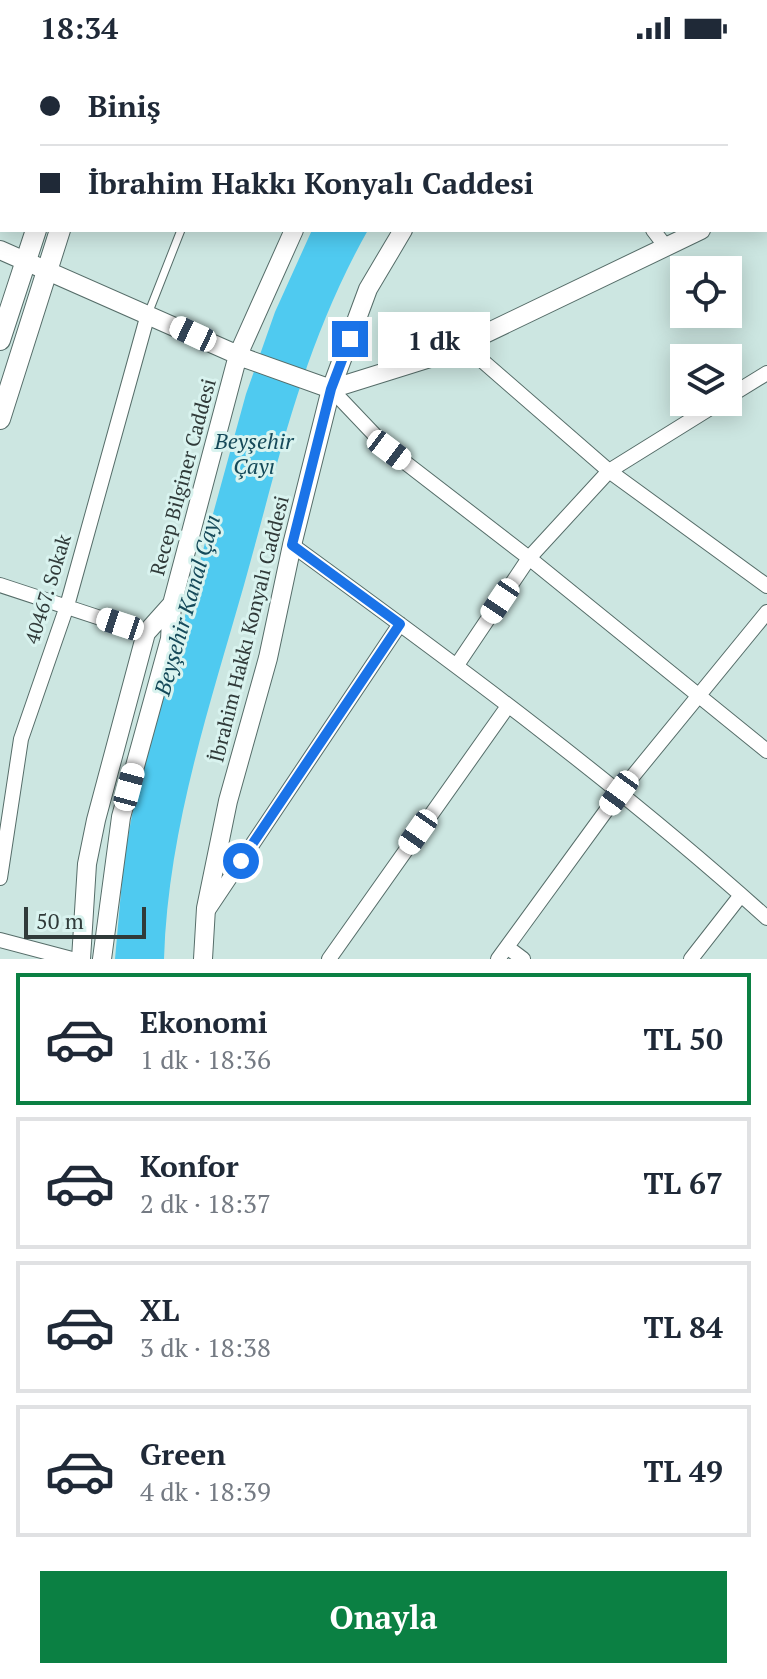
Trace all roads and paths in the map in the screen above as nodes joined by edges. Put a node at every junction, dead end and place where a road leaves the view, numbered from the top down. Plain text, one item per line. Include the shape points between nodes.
1 (35, 232) edge
2 (59, 232) edge
3 (180, 232) edge
4 (293, 232) edge
5 (402, 232) edge
6 (655, 232) edge
7 (697, 232) edge
8 (666, 247) junction
9 (0, 250) edge
10 (25, 258) junction
11 (47, 268) junction
12 (148, 314) junction
13 (0, 340) edge
14 (463, 344) junction
15 (242, 357) junction
16 (767, 373) edge
17 (742, 388) edge
18 (331, 389) junction
19 (697, 416) edge
20 (0, 419) edge
21 (609, 471) junction
22 (292, 545) junction
23 (529, 558) junction
24 (0, 585) edge
25 (767, 586) edge
26 (172, 604) junction
27 (67, 606) junction
28 (767, 612) edge
29 (400, 624) junction
30 (146, 633) junction
31 (457, 665) junction
32 (698, 695) junction
33 (508, 706) junction
34 (767, 751) edge
35 (619, 793) junction
36 (0, 878) edge
37 (741, 895) junction
38 (206, 914) junction
39 (767, 918) edge
40 (0, 940) edge
41 (502, 953) edge
42 (72, 959) edge
43 (81, 959) edge
44 (102, 959) edge
45 (203, 959) edge
46 (329, 959) edge
47 (523, 959) edge
48 (691, 959) edge

1 - 10 main road
2 - 11 main road
3 - 12 lane
4 - 15 street, Recep Bilginer Caddesi
5 - 18 street, İbrahim Hakkı Konyalı Caddesi via 368,289
6 - 8 street
7 - 8 street
8 - 14 street
9 - 10 street
10 - 11 street
10 - 13 main road
11 - 12 street
11 - 20 main road
12 - 15 street
12 - 27 street, 40467. Sokak
14 - 18 street
14 - 21 street
15 - 18 street
15 - 26 street, Recep Bilginer Caddesi
16 - 17 street
18 - 22 street, İbrahim Hakkı Konyalı Caddesi
18 - 23 street via 389,450
19 - 21 street
21 - 23 street
21 - 25 street
22 - 29 street
22 - 38 street, İbrahim Hakkı Konyalı Caddesi via 268,658 228,801
23 - 31 street
23 - 32 street
24 - 27 street
26 - 30 street, Recep Bilginer Caddesi
26 - 44 street, Recep Bilginer Caddesi via 170,639 121,817
27 - 30 street
27 - 36 street, 40467. Sokak via 21,739
28 - 32 street
29 - 31 street
29 - 38 street
30 - 43 street, Recep Bilginer Caddesi via 93,835
31 - 33 street
32 - 34 street
32 - 35 street
33 - 35 street
33 - 46 street
35 - 37 street
35 - 41 street
37 - 39 street
37 - 48 street
38 - 45 street, İbrahim Hakkı Konyalı Caddesi
40 - 42 street
41 - 47 street

